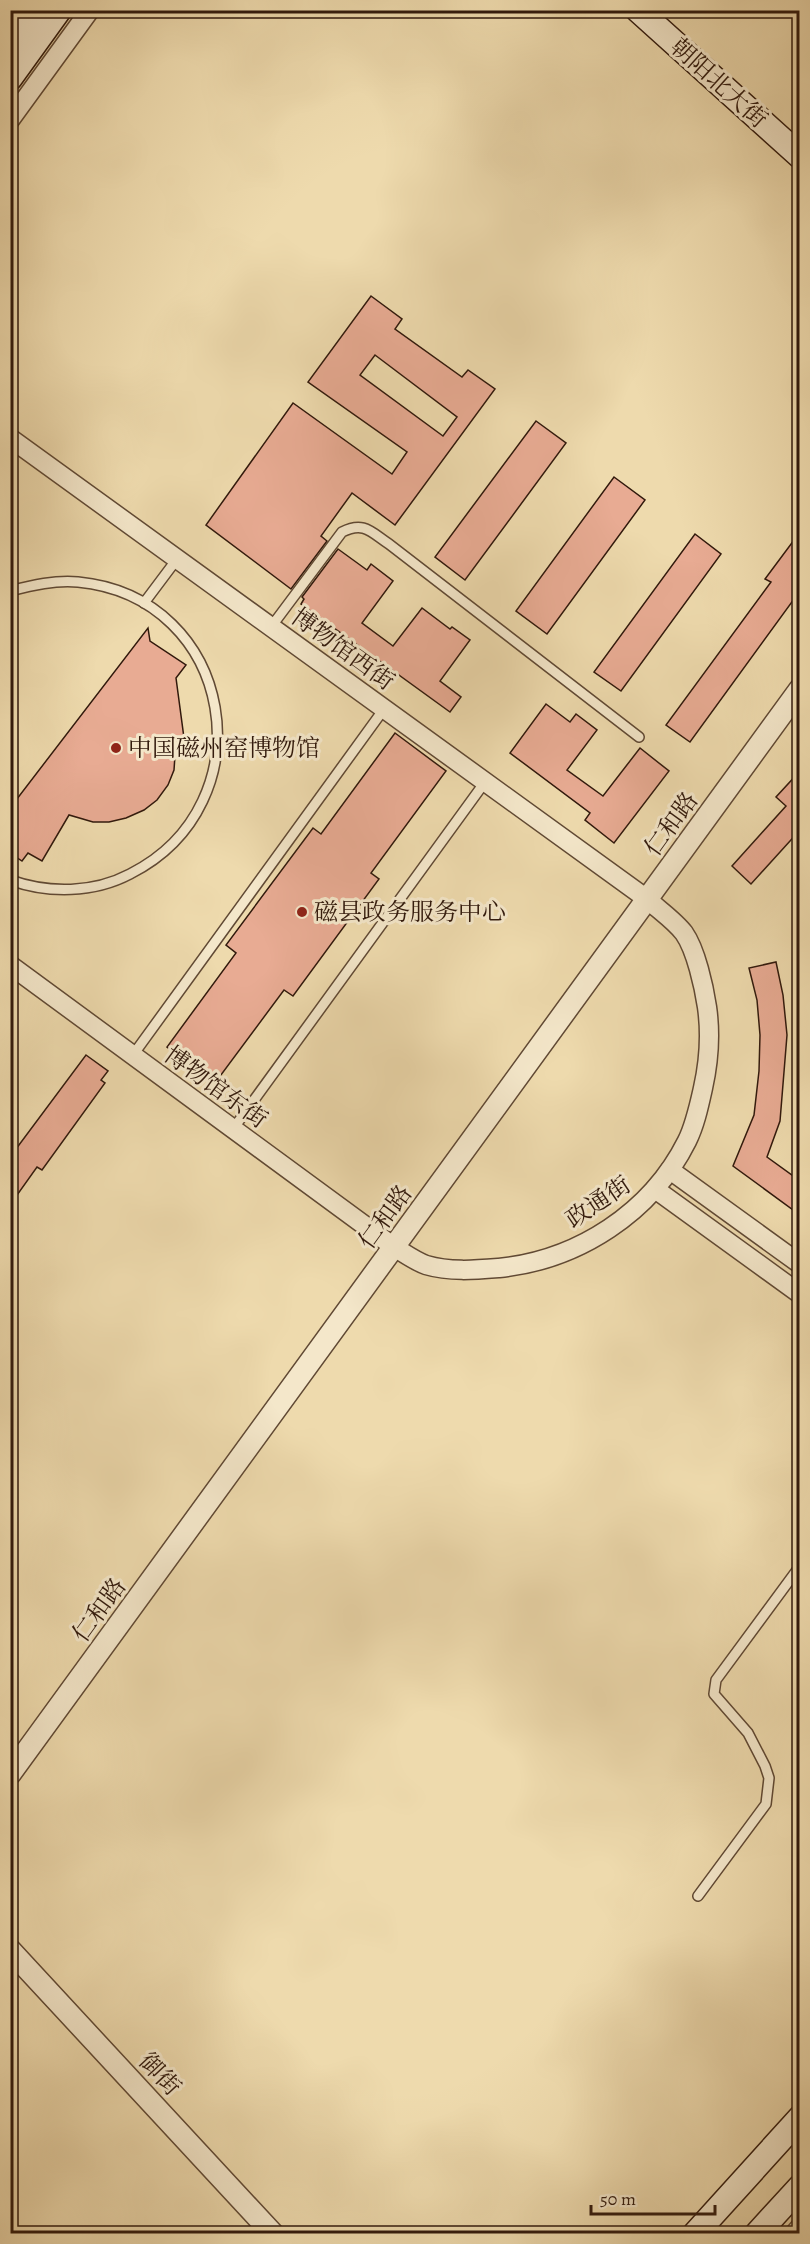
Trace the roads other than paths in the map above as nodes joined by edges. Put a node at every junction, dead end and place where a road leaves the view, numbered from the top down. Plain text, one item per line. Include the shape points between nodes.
1 (33, 10) edge
2 (59, 10) edge
3 (90, 10) edge
4 (638, 10) edge
5 (10, 41) edge
6 (10, 78) edge
7 (10, 120) edge
8 (800, 156) edge
9 (10, 438) edge
10 (177, 559) junction
11 (10, 591) edge
12 (144, 603) junction
13 (271, 627) junction
14 (800, 689) edge
15 (384, 709) junction
16 (639, 737) dead end
17 (485, 782) junction
18 (10, 880) edge
19 (647, 899) junction
20 (10, 964) edge
21 (133, 1055) junction
22 (233, 1129) junction
23 (670, 1170) junction
24 (655, 1189) junction
25 (394, 1247) junction
26 (800, 1264) edge
27 (800, 1294) edge
28 (800, 1566) edge
29 (10, 1774) edge
30 (698, 1896) dead end
31 (10, 1950) edge
32 (800, 2118) edge
33 (800, 2187) edge
34 (800, 2227) edge
35 (273, 2234) edge
36 (695, 2234) edge
37 (757, 2234) edge
38 (794, 2234) edge

1 - 5 main road
2 - 6 main road
3 - 7 street
4 - 8 main road, 朝阳北大街
9 - 10 street, 博物馆西街
10 - 12 lane
10 - 13 street, 博物馆西街
11 - 12 lane via 42,583 77,582 112,588
12 - 18 lane via 186,640 212,690 218,746 204,801 170,847 123,878 68,890
13 - 15 street, 博物馆西街
13 - 16 lane via 342,532 363,526
14 - 19 street, 仁和路
15 - 17 street, 博物馆西街
15 - 21 lane
17 - 19 street, 博物馆西街
17 - 22 lane
19 - 23 street, 政通街 via 684,933 703,979 710,1024 708,1065 698,1108 688,1139
19 - 25 street, 仁和路
20 - 21 street, 博物馆东街
21 - 22 street, 博物馆东街
22 - 25 street, 博物馆东街
23 - 24 street, 政通街
23 - 26 street
24 - 25 street, 政通街 via 626,1218 589,1241 518,1266 456,1271 425,1264
24 - 27 street
25 - 29 street, 仁和路
28 - 30 lane via 716,1680 714,1694 748,1733 769,1778 766,1804
31 - 35 street, 御街
32 - 36 main road
33 - 37 main road
34 - 38 street

